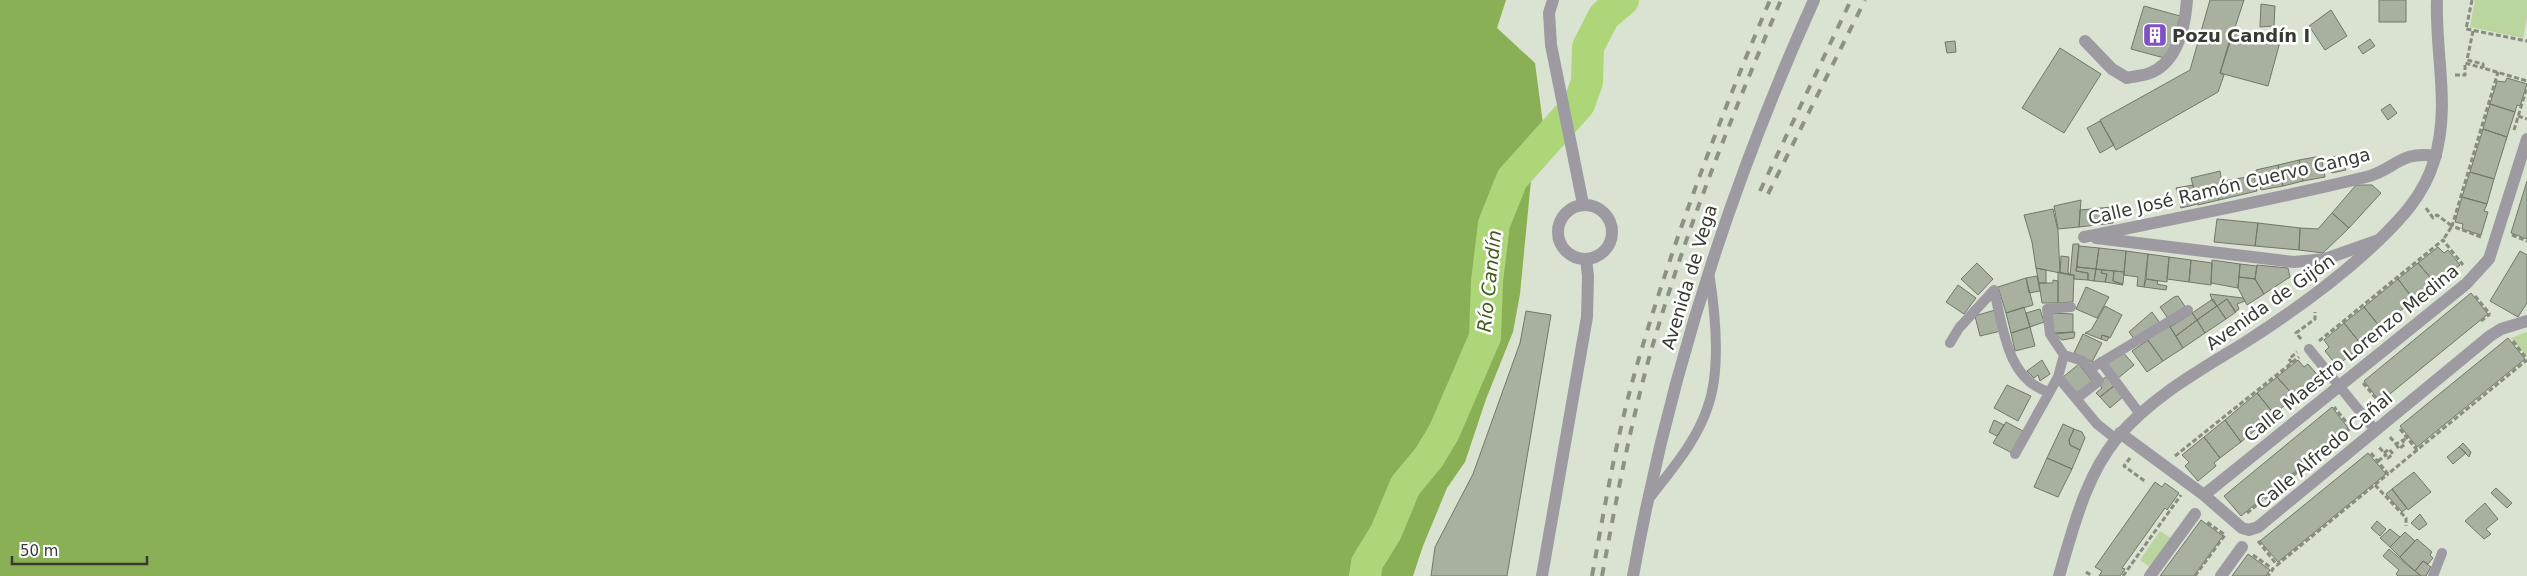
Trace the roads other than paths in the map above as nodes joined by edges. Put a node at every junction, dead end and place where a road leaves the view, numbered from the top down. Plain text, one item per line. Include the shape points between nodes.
1 (1553, 0) edge
2 (1814, 0) edge
3 (2187, 0) edge
4 (2437, 0) edge
5 (2085, 41) dead end
6 (2527, 139) edge
7 (2436, 156) junction
8 (1583, 204) junction
9 (2379, 240) junction
10 (1586, 259) junction
11 (1709, 270) junction
12 (2071, 307) dead end
13 (2188, 310) dead end
14 (2527, 321) edge
15 (1950, 343) dead end
16 (2305, 352) road end
17 (2064, 355) junction
18 (2101, 362) junction
19 (2090, 369) junction
20 (2058, 377) junction
21 (2338, 386) junction
22 (2049, 392) junction
23 (2076, 399) junction
24 (2140, 414) junction
25 (2374, 430) junction
26 (2118, 436) junction
27 (2015, 454) dead end
28 (2204, 495) junction
29 (1647, 502) junction
30 (2195, 514) road end
31 (2242, 547) road end
32 (2442, 552) dead end
33 (1542, 576) edge
34 (1633, 576) edge
35 (2059, 576) edge
36 (2150, 576) edge
37 (2221, 576) edge
38 (2433, 576) edge

1 - 8 street via 1551,45
2 - 11 street, Avenida de Vega via 1737,185
3 - 5 street via 2185,24 2171,57 2151,73 2127,78 2112,69
4 - 7 street, Avenida de Gijón via 2444,112
6 - 21 street, Calle Maestro Lorenzo Medina via 2489,259 2466,284
7 - 9 street, Avenida de Gijón via 2416,200
7 - 9 street, Calle José Ramón Cuervo Canga via 2419,153 2402,158 2369,176 2084,237 2294,262 2325,259
8 - 10 street via 1566,212 1557,229 1561,247 1576,258
8 - 10 street via 1600,208 1612,230 1608,246
9 - 24 street, Avenida de Gijón via 2345,273 2307,301 2166,392
10 - 33 street via 1588,316
11 - 29 street, Avenida de Vega via 1676,379
11 - 29 lane via 1715,360 1709,405 1688,448
12 - 17 lane via 2047,309 2050,334
13 - 18 lane
14 - 25 street, Calle Alfredo Cañal via 2502,329
15 - 22 lane via 1959,328 1994,290 2011,355 2025,379 2037,389
16 - 21 lane
17 - 19 lane via 2083,361
17 - 20 lane
18 - 19 lane
18 - 24 lane
19 - 23 lane via 2099,381
20 - 22 lane
20 - 23 lane
21 - 25 lane
21 - 28 street, Calle Maestro Lorenzo Medina
22 - 27 lane
23 - 26 lane via 2097,424
24 - 26 street, Avenida de Gijón
25 - 28 street, Calle Alfredo Cañal via 2254,528 2236,523
26 - 28 street, Calle Alfredo Cañal
26 - 35 street, Avenida de Gijón via 2096,468
29 - 34 street, Avenida de Vega
30 - 36 street
31 - 37 street
32 - 38 lane

